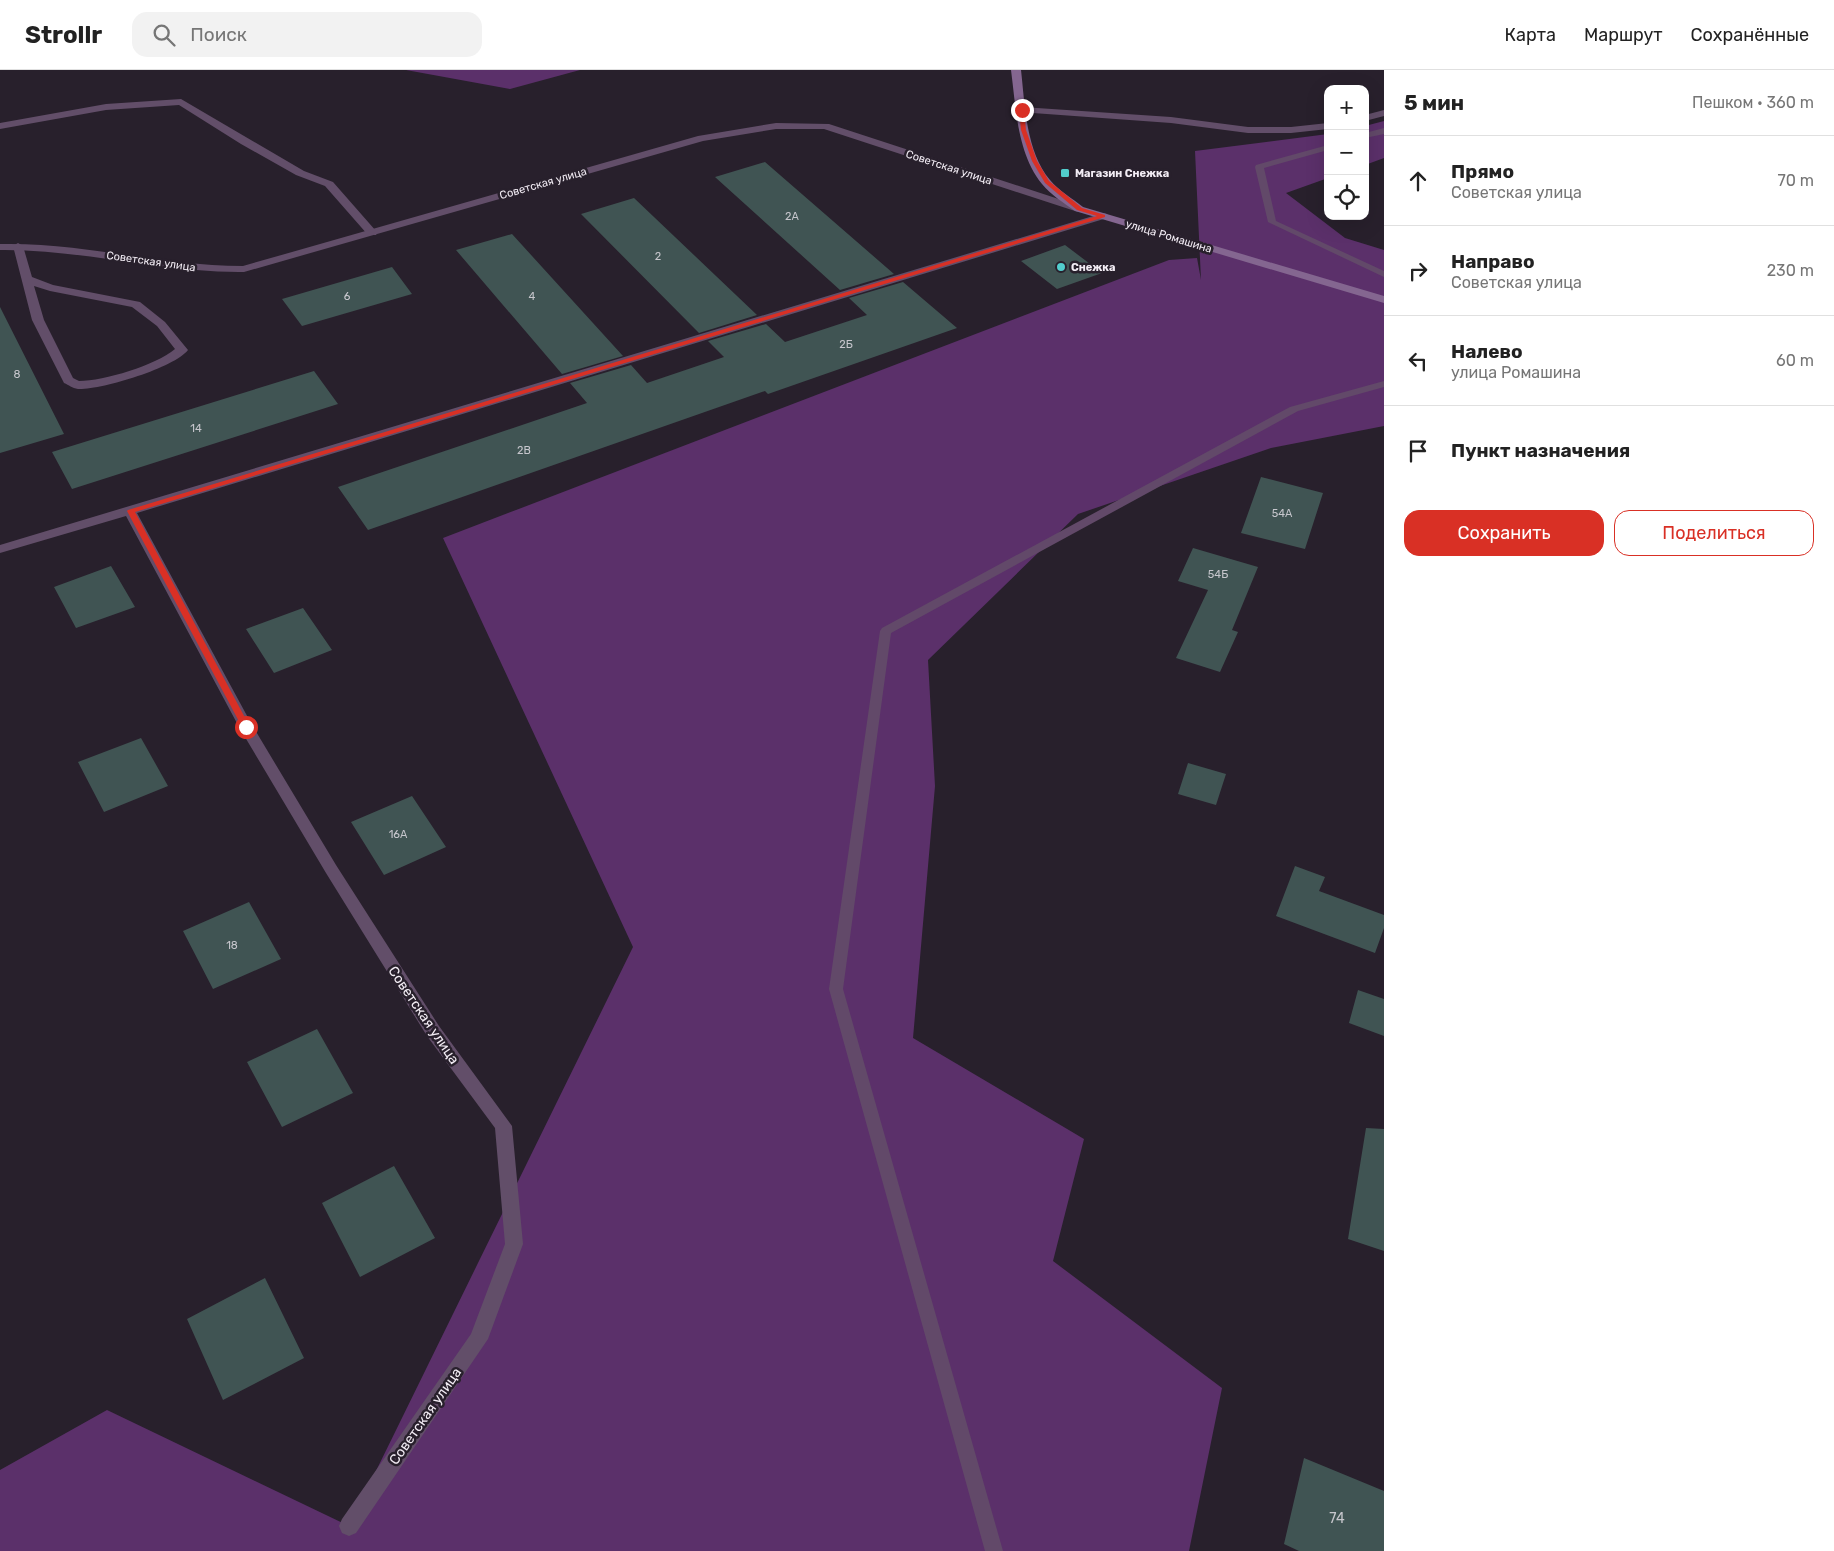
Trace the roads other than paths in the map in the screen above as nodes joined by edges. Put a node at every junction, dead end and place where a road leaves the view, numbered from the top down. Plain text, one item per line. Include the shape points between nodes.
1 (1016, 70) edge
2 (1022, 110) junction
3 (1384, 113) edge
4 (1369, 117) edge
5 (0, 126) edge
6 (1324, 126) edge
7 (1080, 209) junction
8 (1103, 216) junction
9 (372, 233) junction
10 (18, 246) junction
11 (0, 247) edge
12 (27, 279) junction
13 (1384, 300) edge
14 (130, 511) junction
15 (0, 549) edge
16 (349, 1526) dead end

1 - 2 street, улица Ромашина
2 - 6 street via 1171,120 1248,130
2 - 7 street, улица Ромашина via 1024,130 1046,182
3 - 4 street
5 - 9 street via 106,107 181,102 276,160 329,184
7 - 8 street, улица Ромашина
7 - 9 street, Советская улица via 825,126 776,126 702,138
8 - 13 street, улица Ромашина
8 - 14 street
9 - 10 street, Советская улица via 244,269 206,269 73,250
10 - 11 street, Советская улица
10 - 12 street
12 - 12 street via 50,288 136,304 161,324 182,350 174,358 157,365 76,385 68,380 38,320
14 - 15 street
14 - 16 street, Советская улица via 246,727 331,869 433,1031 503,1126 514,1244 479,1339

